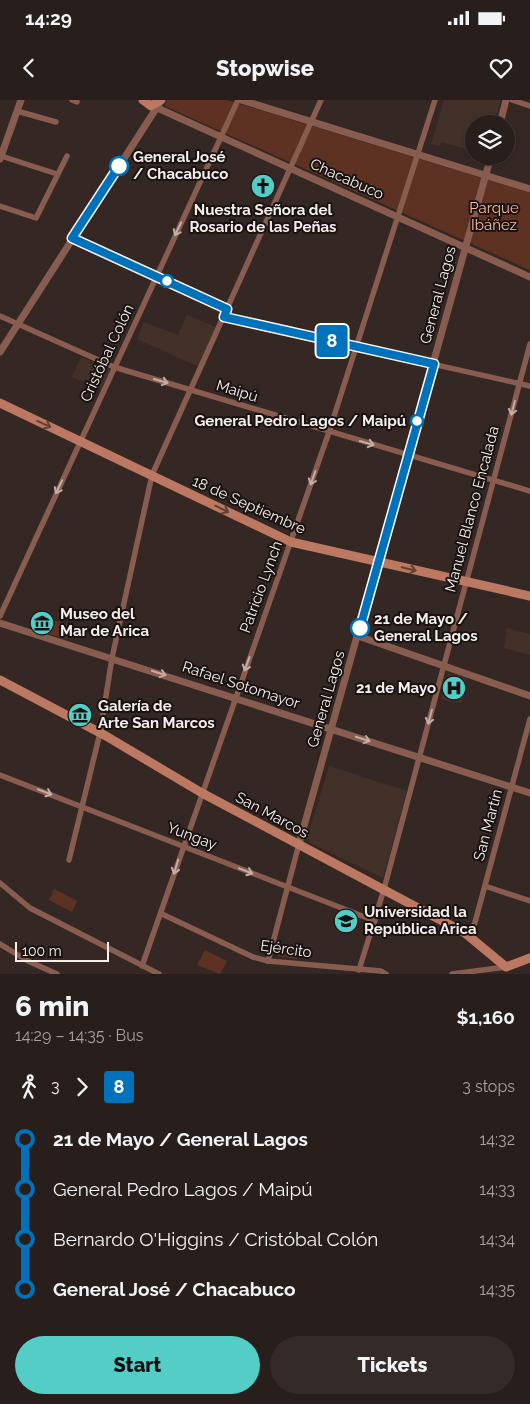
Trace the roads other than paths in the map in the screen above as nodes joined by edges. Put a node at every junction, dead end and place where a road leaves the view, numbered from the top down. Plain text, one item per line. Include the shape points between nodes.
1 (21, 100) edge
2 (142, 100) edge
3 (239, 100) edge
4 (321, 100) edge
5 (435, 100) edge
6 (506, 100) edge
7 (512, 100) edge
8 (158, 103) edge
9 (530, 106) edge
10 (17, 111) junction
11 (502, 115) edge
12 (56, 122) dead end
13 (311, 122) junction
14 (221, 137) junction
15 (418, 154) junction
16 (67, 156) dead end
17 (1, 157) edge
18 (489, 165) edge
19 (290, 168) junction
20 (57, 174) junction
21 (486, 176) junction
22 (530, 189) edge
23 (0, 206) edge
24 (398, 217) junction
25 (72, 238) junction
26 (466, 248) junction
27 (156, 276) junction
28 (530, 276) edge
29 (227, 309) junction
30 (0, 316) edge
31 (224, 317) junction
32 (18, 324) junction
33 (530, 344) edge
34 (356, 347) junction
35 (0, 352) edge
36 (434, 364) junction
37 (114, 367) junction
38 (519, 384) junction
39 (530, 386) edge
40 (190, 390) junction
41 (0, 403) edge
42 (329, 432) junction
43 (81, 441) junction
44 (408, 455) junction
45 (152, 475) junction
46 (493, 480) junction
47 (530, 491) edge
48 (291, 542) junction
49 (378, 562) junction
50 (466, 582) junction
51 (530, 596) edge
52 (0, 616) edge
53 (0, 623) edge
54 (358, 636) junction
55 (112, 658) junction
56 (443, 666) junction
57 (0, 680) edge
58 (530, 696) edge
59 (235, 698) junction
60 (530, 718) edge
61 (332, 729) junction
62 (100, 733) junction
63 (419, 757) junction
64 (0, 775) edge
65 (512, 787) junction
66 (202, 793) junction
67 (530, 793) edge
68 (82, 806) junction
69 (299, 844) junction
70 (183, 846) junction
71 (69, 860) dead end
72 (0, 883) edge
73 (286, 886) junction
74 (485, 886) junction
75 (384, 889) junction
76 (530, 901) edge
77 (162, 914) junction
78 (375, 920) junction
79 (471, 937) junction
80 (0, 944) edge
81 (530, 958) edge
82 (268, 961) junction
83 (142, 966) junction
84 (506, 966) junction
85 (359, 970) junction
86 (57, 974) edge
87 (159, 974) edge
88 (386, 974) edge
89 (452, 974) edge

1 - 10 street
2 - 8 main road via 146,104
3 - 13 street
3 - 14 street, Cristóbal Colón
4 - 13 street
5 - 15 street, Patricio Lynch
6 - 11 street
7 - 9 street
8 - 14 street, Chacabuco
8 - 25 street
10 - 12 street
10 - 17 street
13 - 15 street
13 - 19 street
14 - 19 street, Chacabuco
14 -> 27 street, Cristóbal Colón
15 - 21 street
15 - 24 street, Patricio Lynch
16 - 20 street
17 - 20 street
18 - 21 street, General Lagos
19 - 24 street, Chacabuco
19 - 29 street
20 - 23 street via 36,218
21 - 22 street
21 - 26 street, General Lagos
24 - 26 street, Chacabuco
24 - 34 street, Patricio Lynch
25 - 27 street
25 - 32 street
26 - 28 street, Chacabuco
26 - 36 street, General Lagos
27 - 29 street
27 - 37 street, Cristóbal Colón
29 - 31 street
30 - 32 street, Maipú
31 - 34 street
31 - 40 street
32 - 35 street
32 - 37 street, Maipú
33 - 38 street, Manuel Blanco Encalada
34 - 36 street
34 - 42 street, Patricio Lynch
36 - 38 street
36 - 44 street, General Lagos
37 -> 40 street, Maipú
37 - 43 street, Cristóbal Colón
38 - 39 street
38 -> 46 street, Manuel Blanco Encalada
40 - 42 street, Maipú
40 - 45 street
41 -> 43 main road, 18 de Septiembre
42 -> 44 street, Maipú
42 -> 48 street, Patricio Lynch
43 - 45 main road, 18 de Septiembre
43 -> 52 street, Cristóbal Colón
44 - 46 street, Maipú
44 - 49 street, General Lagos
45 -> 48 main road, 18 de Septiembre
45 - 55 street
46 - 47 street, Maipú
46 - 50 street, Manuel Blanco Encalada
48 - 49 main road, 18 de Septiembre
48 -> 59 street, Patricio Lynch
49 -> 50 main road, 18 de Septiembre
49 - 54 street, General Lagos
50 - 51 main road, 18 de Septiembre
50 - 56 street, Manuel Blanco Encalada
53 - 55 street, Rafael Sotomayor
54 - 56 street
54 - 61 street, General Lagos
55 -> 59 street, Rafael Sotomayor
55 - 62 street
56 - 58 street
56 -> 63 street, Manuel Blanco Encalada
57 - 62 main road, San Marcos
59 - 61 street, Rafael Sotomayor
59 - 66 street, Patricio Lynch
60 - 65 street, San Martín
61 -> 63 street, Rafael Sotomayor
61 - 69 street, General Lagos
62 - 66 main road, San Marcos
62 - 68 street
63 - 65 street, Rafael Sotomayor
63 - 75 street, Manuel Blanco Encalada
64 -> 68 street, Yungay
65 - 67 street, Rafael Sotomayor
65 - 74 street, San Martín
66 - 69 main road, San Marcos
66 - 70 street, Patricio Lynch
68 - 70 street, Yungay
68 - 71 street
69 - 73 street, General Lagos
69 - 75 main road, San Marcos
70 -> 73 street, Yungay
70 -> 77 street, Patricio Lynch
72 - 83 street via 30,908
73 - 78 street, Yungay
73 - 82 street, General Lagos
74 - 76 street
74 - 79 street, San Martín
75 - 78 street, Manuel Blanco Encalada
75 - 79 main road, San Marcos
77 - 82 street, Ejército
77 - 83 street, Patricio Lynch
78 - 85 street, Manuel Blanco Encalada
79 - 84 main road, San Marcos
80 - 86 street
81 - 84 main road
82 - 85 street, Ejército
83 - 87 street
84 - 89 street
85 - 88 street, Ejército

